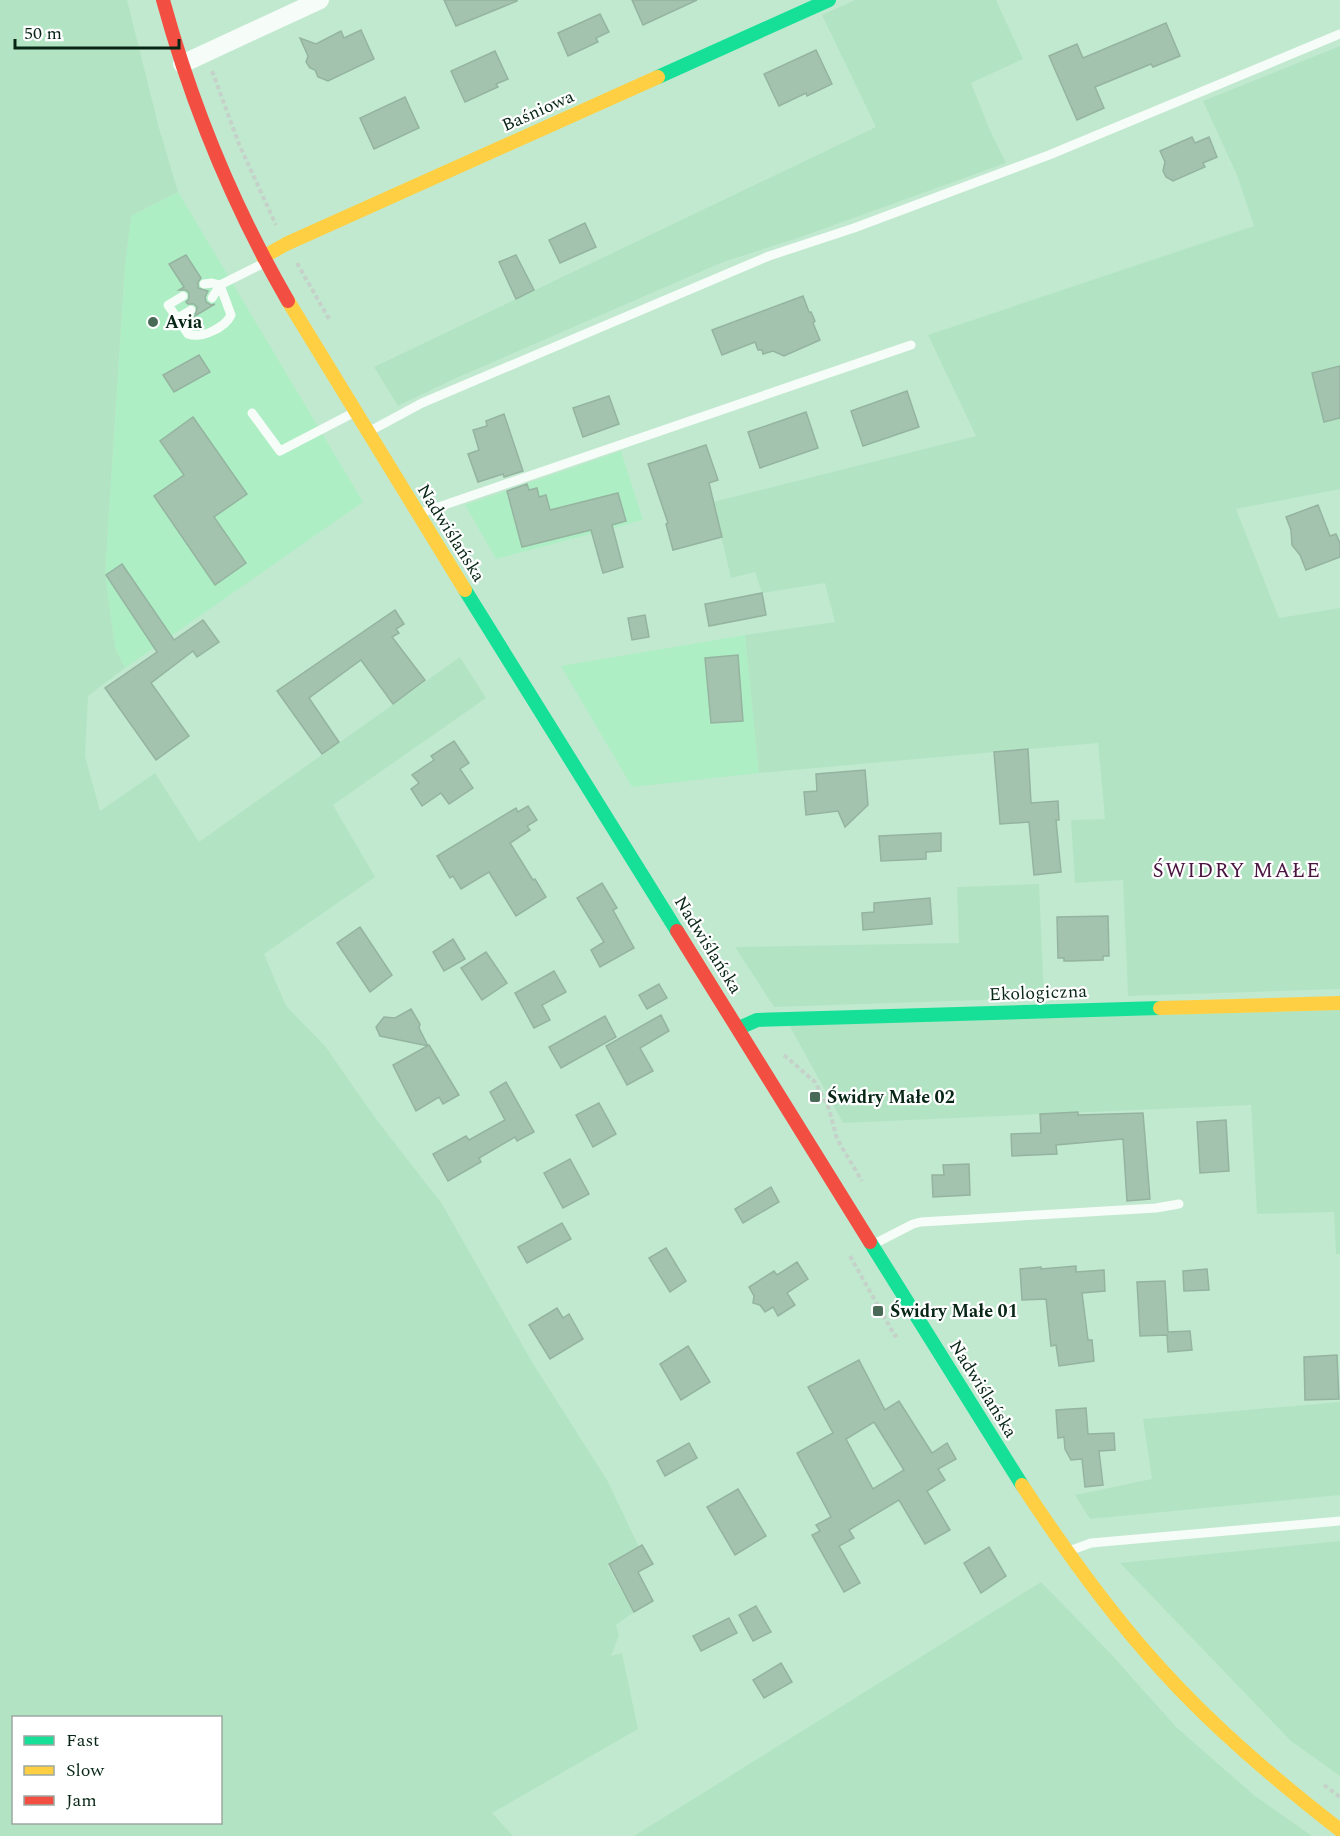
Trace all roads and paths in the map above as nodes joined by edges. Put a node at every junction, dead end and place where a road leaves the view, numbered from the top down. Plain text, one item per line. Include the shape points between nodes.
1 (163, 0) edge
2 (320, 0) edge
3 (829, 0) edge
4 (1340, 34) edge
5 (205, 53) junction
6 (182, 64) junction
7 (286, 244) junction
8 (265, 260) junction
9 (204, 284) dead end
10 (220, 285) junction
11 (183, 296) dead end
12 (212, 298) dead end
13 (191, 310) dead end
14 (176, 319) junction
15 (331, 322) dead end
16 (911, 345) dead end
17 (355, 412) junction
18 (252, 413) dead end
19 (368, 432) junction
20 (418, 514) junction
21 (1340, 1003) edge
22 (739, 1028) junction
23 (782, 1053) dead end
24 (837, 1139) dead end
25 (1179, 1204) dead end
26 (872, 1245) junction
27 (1340, 1521) edge
28 (1067, 1552) junction
29 (1322, 1784) dead end
30 (1340, 1797) edge
31 (1340, 1830) edge

1 - 6 main road, Nadwiślańska
2 - 5 street
3 - 7 main road, Baśniowa
4 - 19 lane via 1049,155 769,256 423,403
5 - 6 street
5 - 7 path via 239,144
6 - 8 main road, Nadwiślańska via 211,145
7 - 8 main road, Baśniowa
7 - 15 path
8 - 10 lane
8 - 17 main road, Nadwiślańska
9 - 10 lane
10 - 12 lane
10 - 14 lane via 230,310 226,322 196,336 188,334
11 - 14 lane via 168,305
13 - 14 lane
16 - 20 lane
17 - 18 lane via 280,451
17 - 19 main road, Nadwiślańska
19 - 20 main road, Nadwiślańska
20 - 22 main road, Nadwiślańska
21 - 22 main road, Ekologiczna via 757,1020
22 - 26 main road, Nadwiślańska
23 - 24 path via 815,1082 829,1109
25 - 26 lane via 921,1222
26 - 28 main road, Nadwiślańska
27 - 28 lane via 1091,1543
28 - 31 main road, Nadwiślańska via 1135,1641 1187,1697 1263,1769
29 - 30 path

